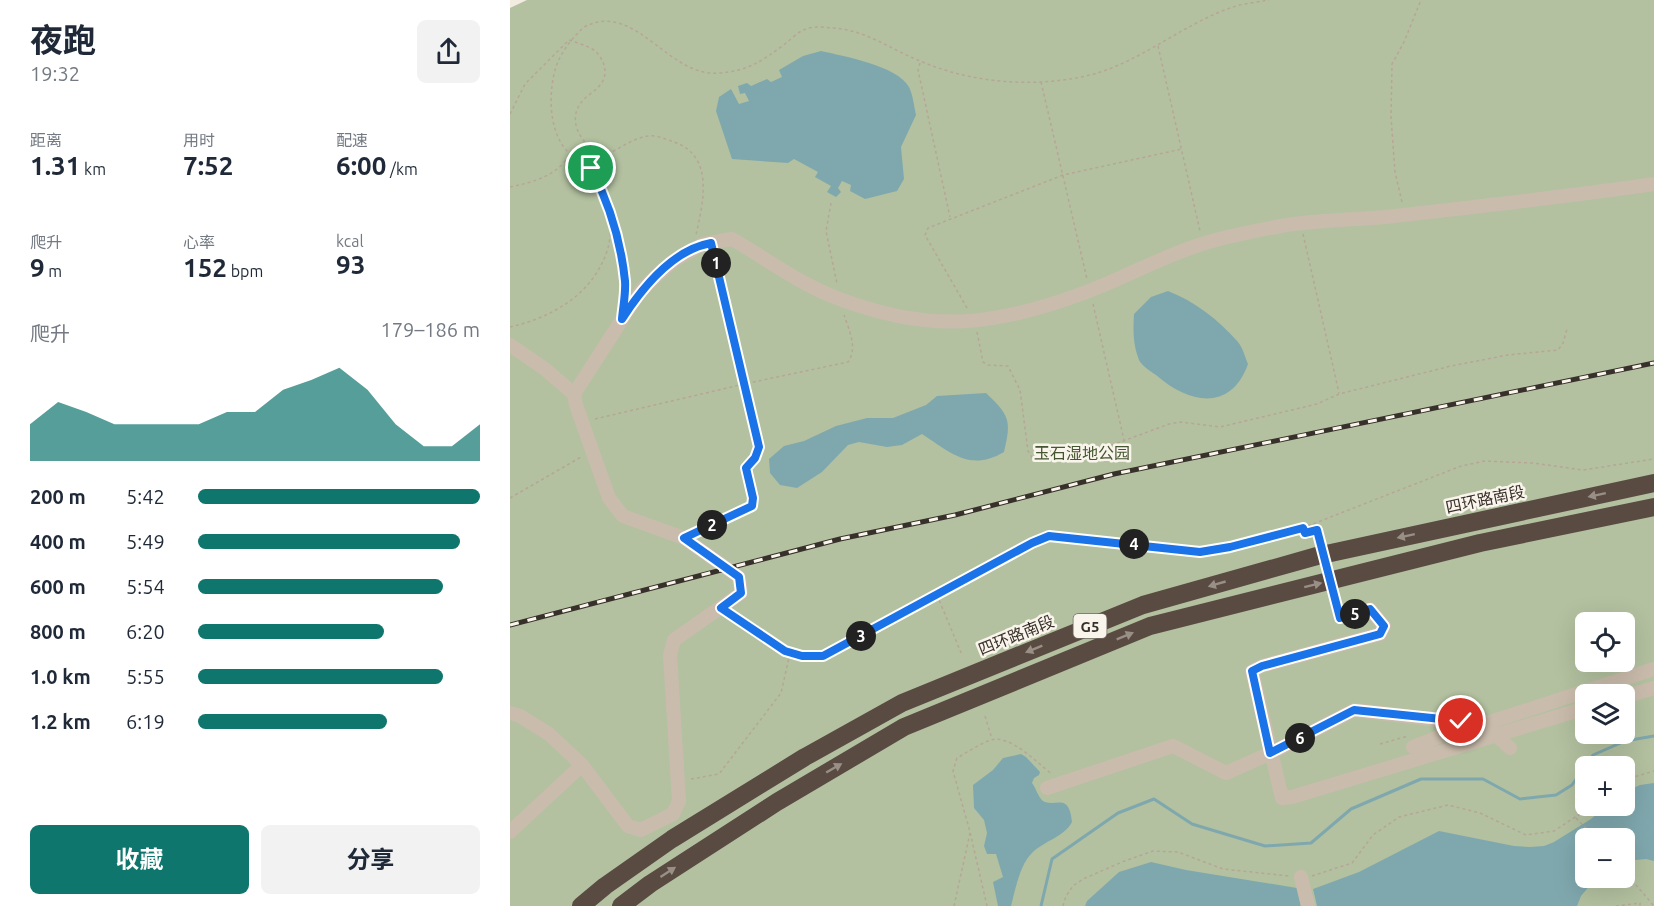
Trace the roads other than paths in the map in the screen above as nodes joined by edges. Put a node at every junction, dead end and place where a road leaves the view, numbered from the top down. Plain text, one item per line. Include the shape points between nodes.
1 (1654, 184) edge
2 (510, 345) edge
3 (574, 394) junction
4 (1654, 483) edge
5 (1654, 507) edge
6 (1361, 612) road end
7 (1654, 669) edge
8 (1654, 688) edge
9 (1635, 694) edge
10 (1575, 711) edge
11 (510, 713) edge
12 (1481, 725) junction
13 (1495, 734) junction
14 (1413, 747) dead end
15 (1510, 748) dead end
16 (1270, 753) junction
17 (582, 765) junction
18 (1047, 788) dead end
19 (510, 832) edge
20 (1301, 877) road end
21 (581, 906) edge
22 (621, 906) edge
23 (1308, 906) edge

1 - 3 lane via 1283,226 1203,244 1014,316 975,321 924,321 880,313 793,277 732,239 703,244 673,261 641,290
2 - 3 lane
3 - 17 lane via 609,498 623,516 684,538 739,577 741,593 674,640 670,655 679,801 672,814 641,830 628,826
4 -> 21 highway, 四环路南段 / G5 via 1317,556 1143,605 902,703 672,839
22 -> 5 highway, G5 via 777,802 904,728 1150,626 1480,543
6 - 16 lane via 1370,609 1384,626 1380,634 1252,671
7 - 12 lane
8 - 9 lane
10 - 13 lane
11 - 17 lane via 549,734
12 - 13 lane
12 - 14 lane
12 - 16 lane via 1354,710
13 - 15 lane
13 - 16 lane via 1282,798
16 - 18 lane via 1226,773 1173,746
17 - 19 lane
20 - 23 lane

